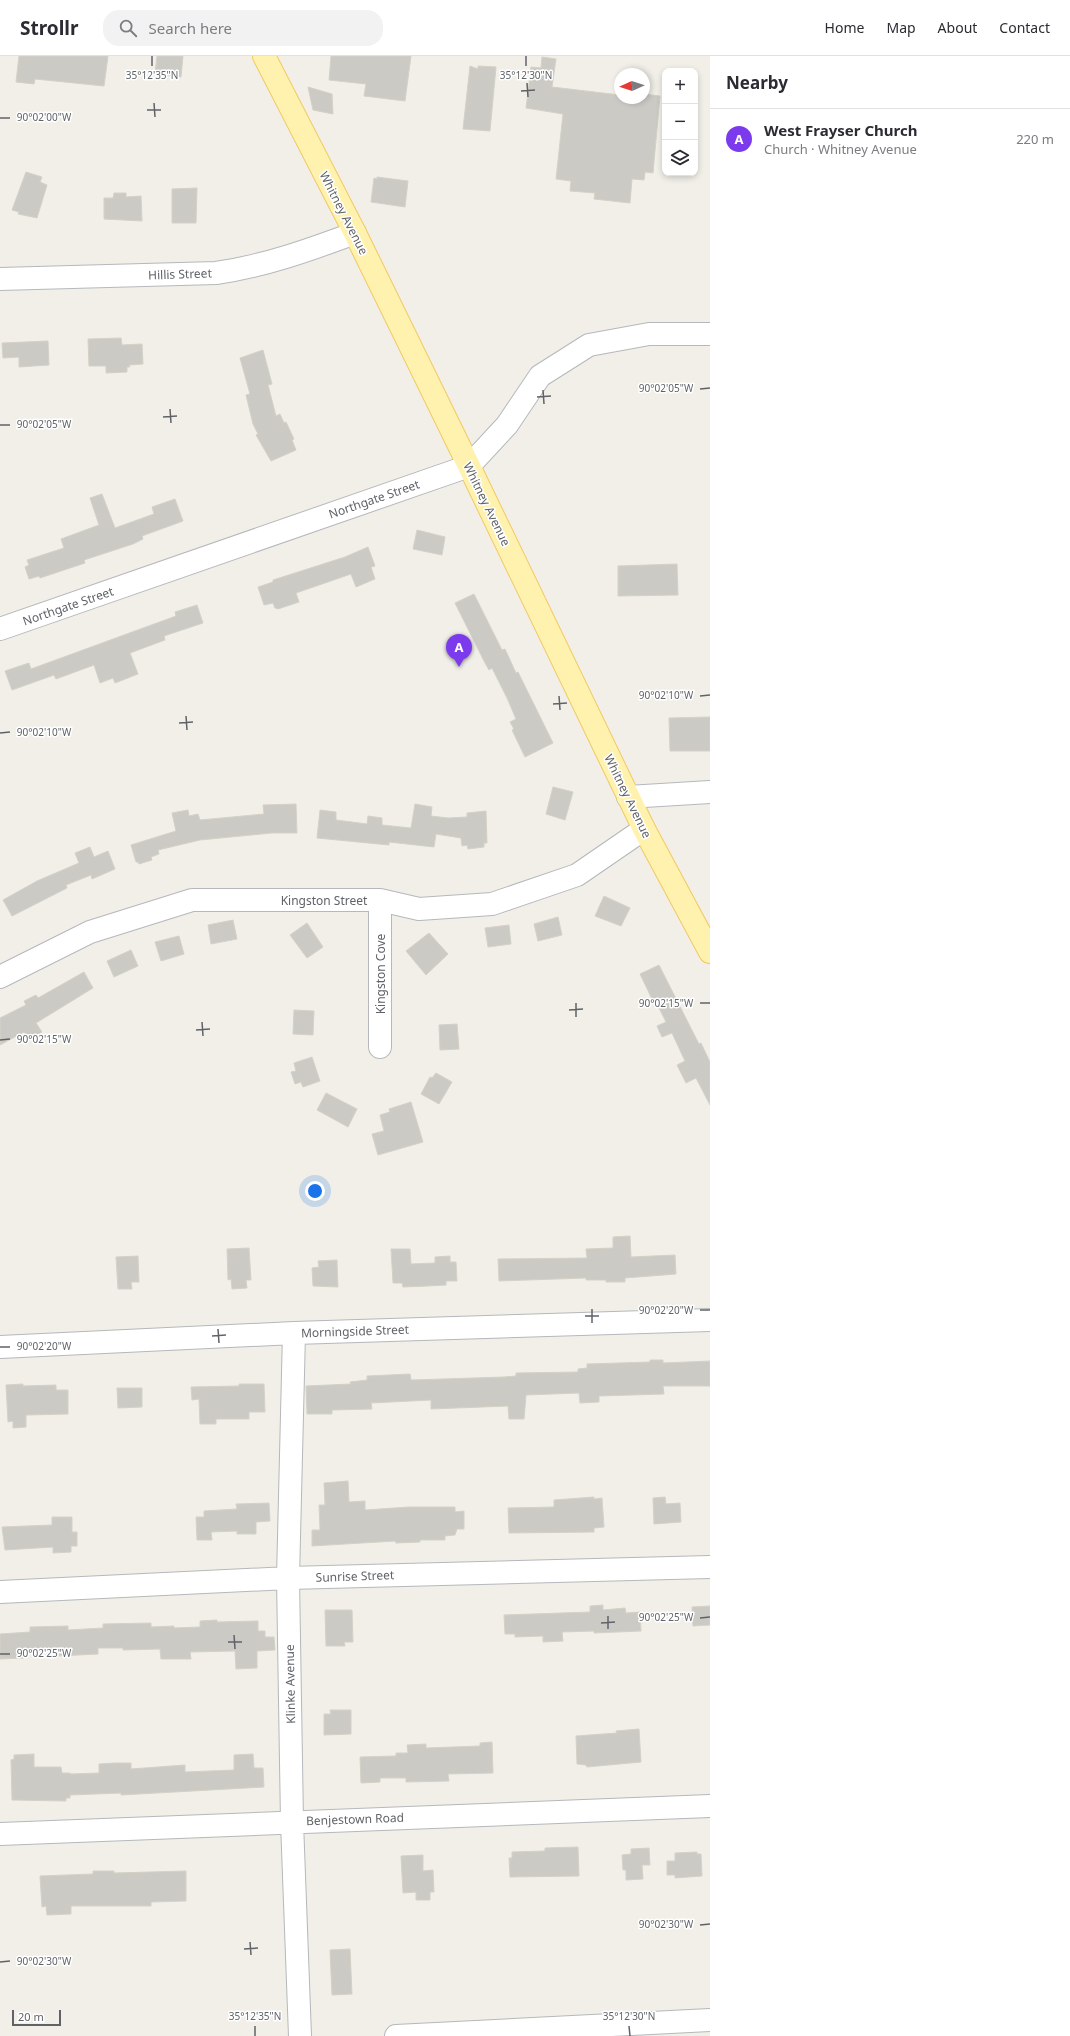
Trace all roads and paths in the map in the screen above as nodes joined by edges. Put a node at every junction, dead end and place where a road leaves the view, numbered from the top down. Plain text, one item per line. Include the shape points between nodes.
1 (264, 56) edge
2 (355, 233) junction
3 (0, 279) edge
4 (710, 334) edge
5 (469, 466) junction
6 (0, 629) edge
7 (710, 792) edge
8 (628, 797) junction
9 (644, 829) junction
10 (380, 900) junction
11 (710, 952) edge
12 (0, 977) edge
13 (380, 1047) dead end
14 (710, 1320) edge
15 (294, 1333) junction
16 (0, 1347) edge
17 (710, 1567) edge
18 (288, 1578) junction
19 (0, 1592) edge
20 (710, 1806) edge
21 (292, 1822) junction
22 (0, 1834) edge
23 (710, 2020) edge
24 (300, 2036) edge
25 (396, 2036) edge

1 - 2 main road, Whitney Avenue
2 - 3 street, Hillis Street via 287,258 247,269 216,273
2 - 5 main road, Whitney Avenue
4 - 5 street, Northgate Street via 649,334 589,345 540,376 507,425
5 - 6 street, Northgate Street
5 - 8 main road, Whitney Avenue
7 - 8 street
8 - 9 main road, Whitney Avenue
9 - 10 street, Kingston Street via 577,875 492,904 419,909
9 - 11 main road, Whitney Avenue
10 - 12 street, Kingston Street via 192,900 90,932
10 - 13 street, Kingston Cove
14 - 15 street, Morningside Street
15 - 16 street, Morningside Street
15 - 18 street, Klinke Avenue
17 - 18 street, Sunrise Street
18 - 19 street, Sunrise Street
18 - 21 street, Klinke Avenue
20 - 21 street, Benjestown Road
21 - 22 street, Benjestown Road
21 - 24 street, Klinke Avenue
23 - 25 street

